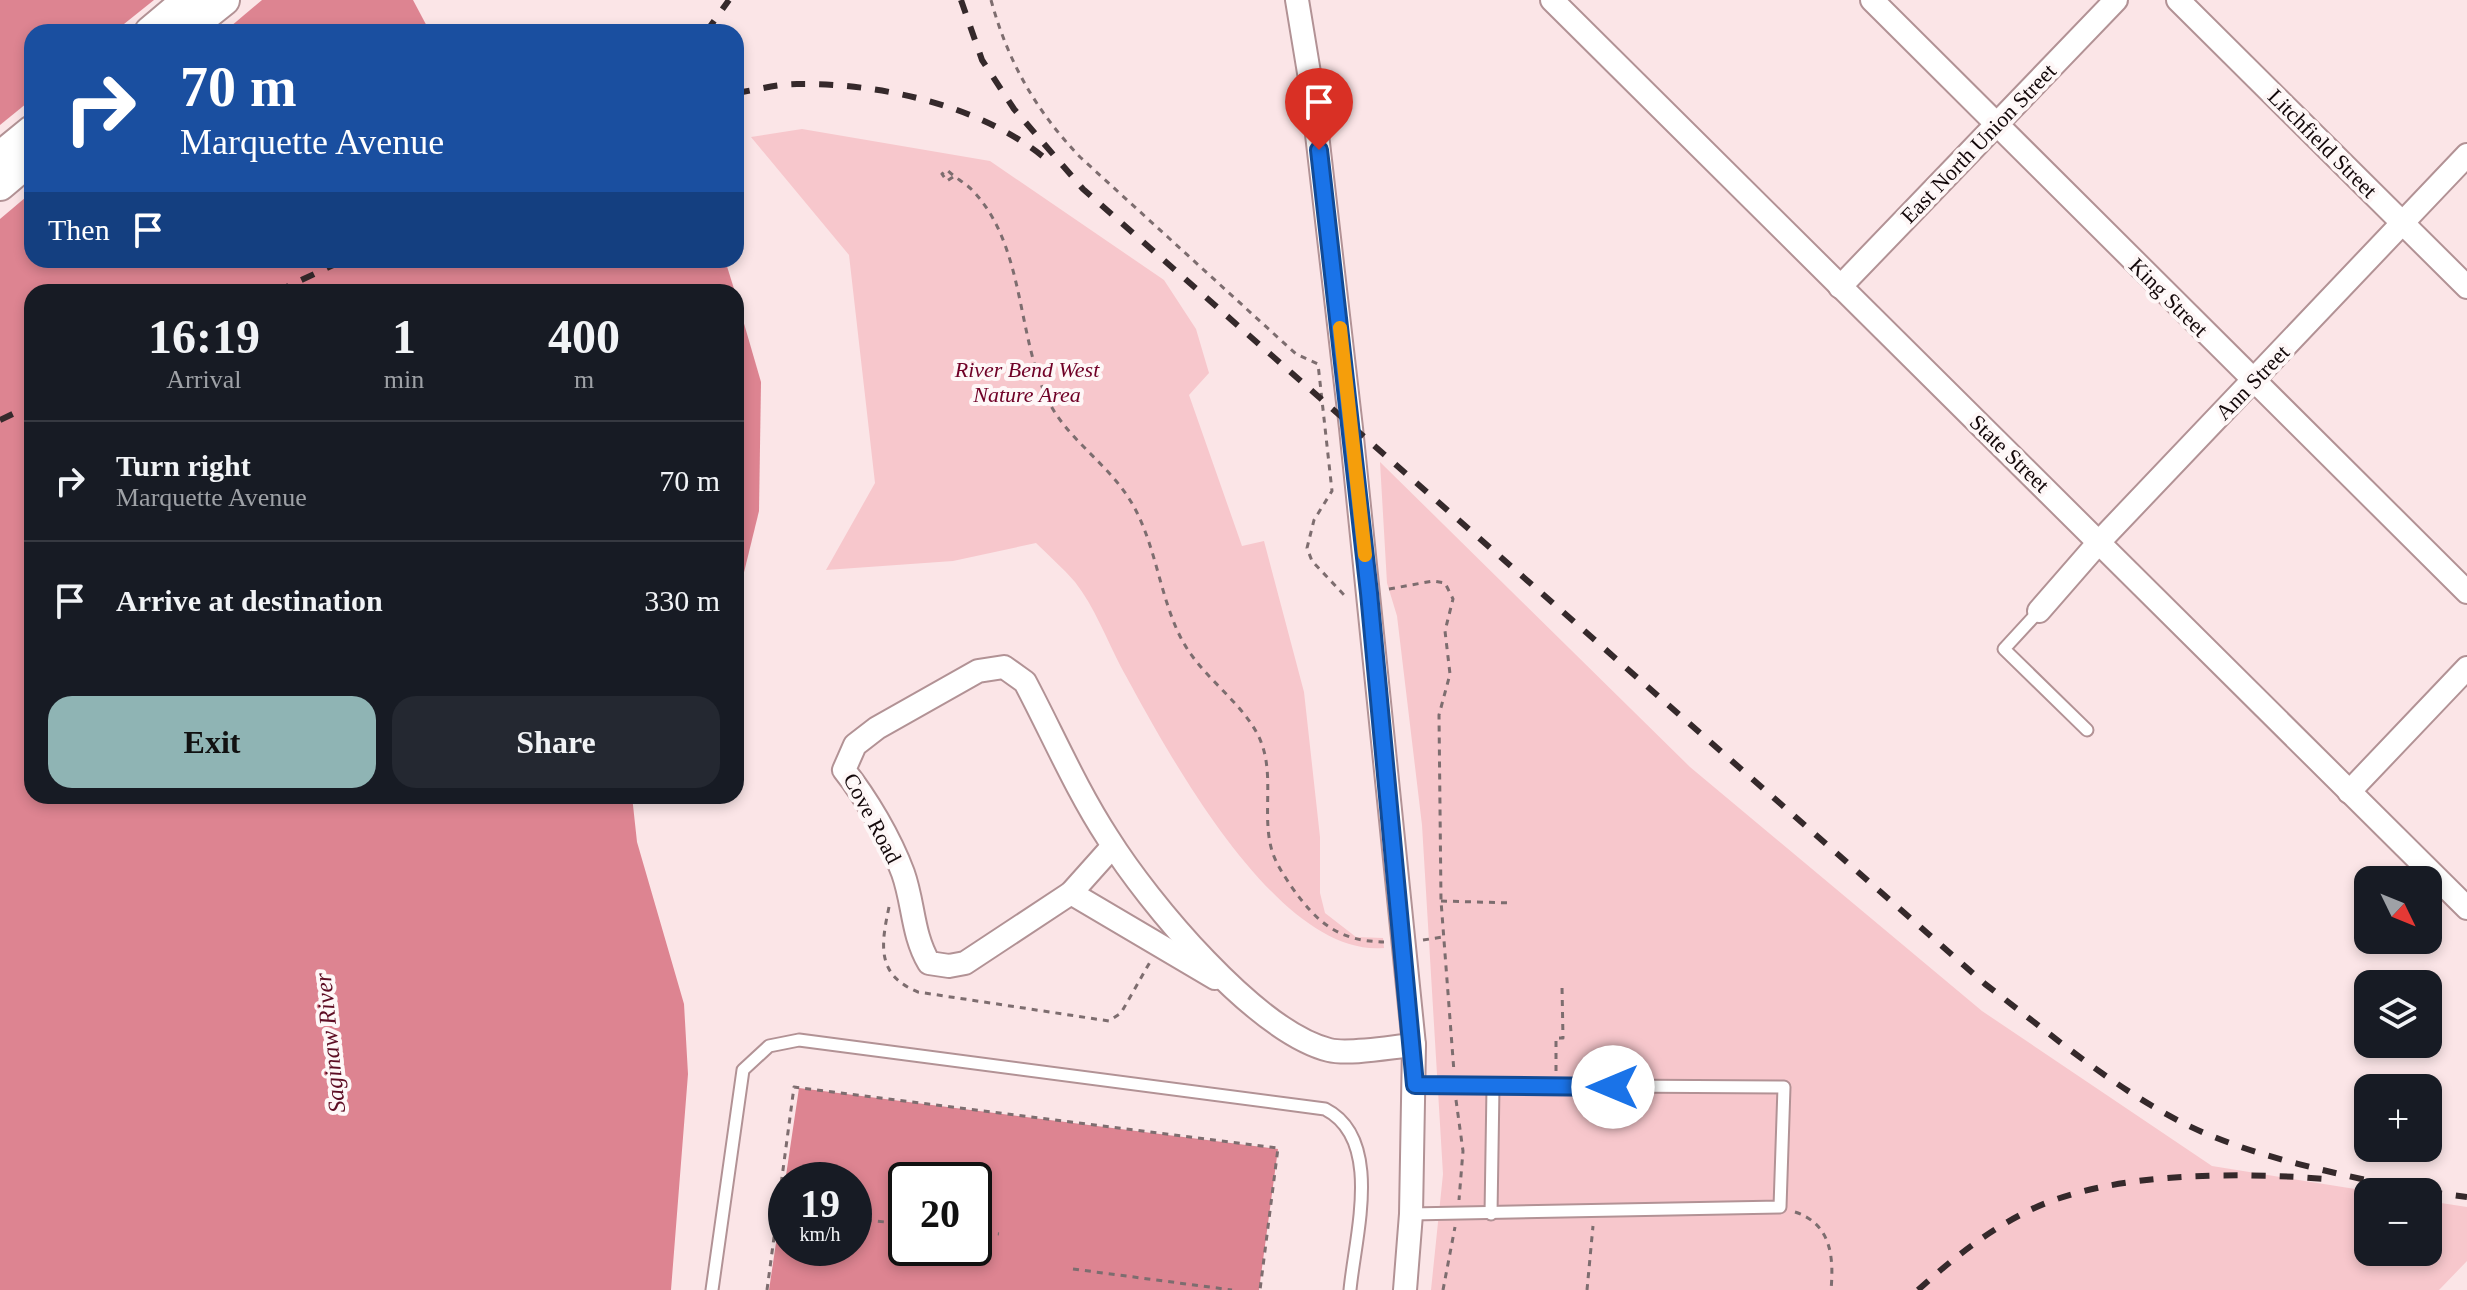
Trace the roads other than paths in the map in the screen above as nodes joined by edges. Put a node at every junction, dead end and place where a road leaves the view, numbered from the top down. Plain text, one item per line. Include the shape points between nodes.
1 (188, 0) edge
2 (224, 0) edge
3 (1297, 0) edge
4 (1552, 0) edge
5 (1872, 0) edge
6 (2116, 0) edge
7 (2178, 0) edge
8 (160, 24) edge
9 (194, 24) edge
10 (1996, 124) junction
11 (24, 138) edge
12 (2467, 155) edge
13 (0, 157) edge
14 (24, 165) edge
15 (0, 185) edge
16 (2403, 223) junction
17 (1840, 287) junction
18 (2467, 287) edge
19 (2253, 381) junction
20 (2100, 541) junction
21 (2467, 592) edge
22 (2039, 611) joint
23 (2467, 668) edge
24 (2087, 730) dead end
25 (2349, 792) junction
26 (1113, 846) junction
27 (1071, 893) junction
28 (2467, 908) edge
29 (1237, 990) junction
30 (1414, 1045) junction
31 (1415, 1085) junction
32 (1493, 1087) junction
33 (1411, 1214) junction
34 (1491, 1214) junction
35 (712, 1290) edge
36 (1350, 1290) edge
37 (1405, 1290) edge

1 - 8 main road
2 - 9 main road
3 - 30 street via 1314,106 1369,593
4 - 17 street, State Street
5 - 10 street, King Street
6 - 10 street, East North Union Street
7 - 16 street, Litchfield Street
10 - 17 street, East North Union Street
10 - 19 street, King Street
11 - 13 main road
12 - 16 street, Ann Street
14 - 15 main road
16 - 18 street, Litchfield Street
16 - 19 street, Ann Street
17 - 20 street, State Street
19 - 20 street, Ann Street
19 - 21 street, King Street
20 - 22 street, Ann Street
20 - 25 street, State Street
22 - 24 lane via 2004,649
23 - 25 street
25 - 28 street, State Street
26 - 27 street, Cove Road
26 - 27 street, Cove Road via 1025,682 1004,667 978,671 855,745 844,770 903,874 918,943 929,963 965,963
26 - 29 street, Cove Road via 1187,940
27 - 29 street, Cove Road
29 - 30 street, Cove Road via 1291,1034 1331,1051
30 - 31 street
31 - 32 lane
31 - 33 street
32 - 34 lane
32 - 34 lane via 1784,1087 1780,1207
33 - 34 lane
33 - 37 street
35 - 36 lane via 743,1070 769,1046 799,1040 1325,1109 1352,1131 1363,1165

